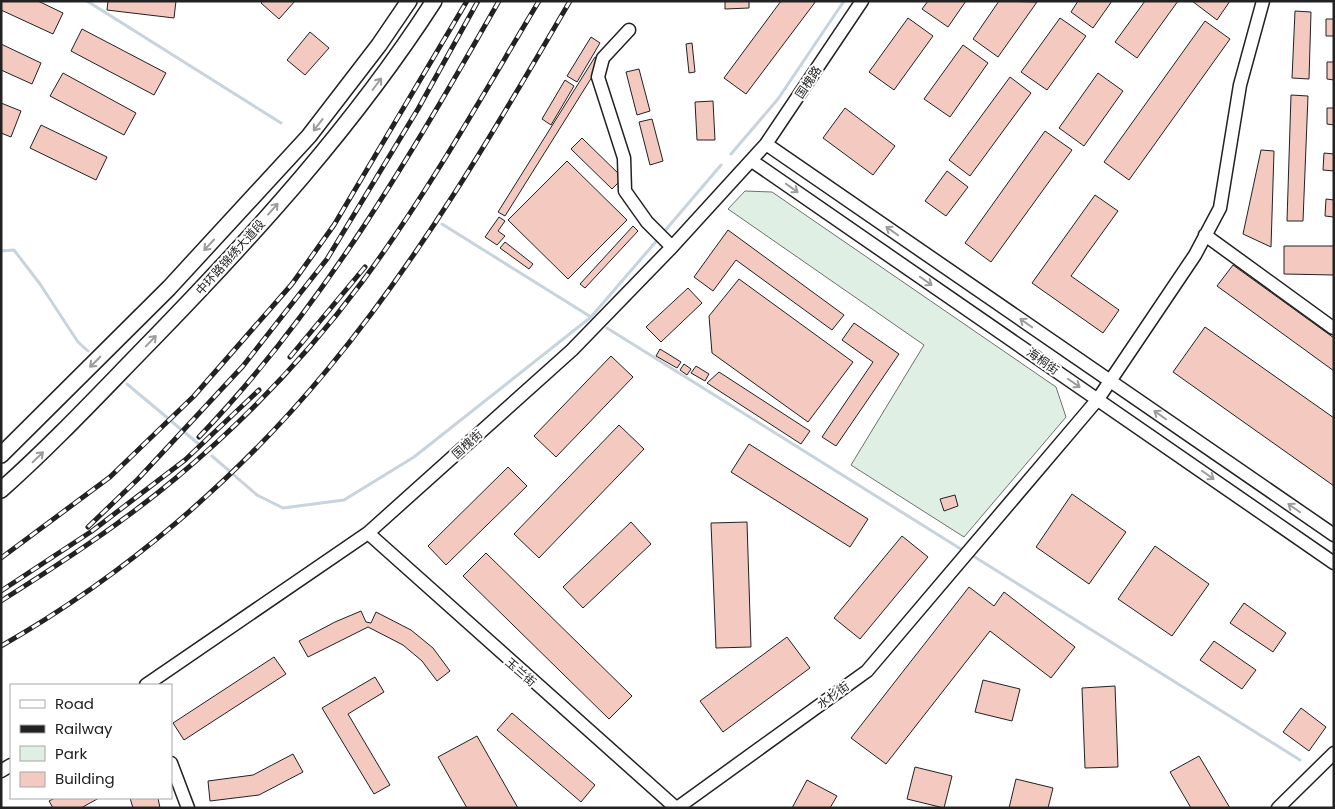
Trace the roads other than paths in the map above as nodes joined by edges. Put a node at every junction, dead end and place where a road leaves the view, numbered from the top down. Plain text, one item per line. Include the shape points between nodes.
1 (409, 1) edge
2 (862, 1) edge
3 (1263, 1) edge
4 (432, 2) edge
5 (629, 30) dead end
6 (766, 144) junction
7 (752, 161) junction
8 (1205, 236) junction
9 (665, 239) junction
10 (1333, 328) edge
11 (1111, 381) junction
12 (1098, 400) junction
13 (1, 455) edge
14 (1, 490) edge
15 (368, 534) junction
16 (1334, 535) edge
17 (1334, 563) edge
18 (147, 684) edge
19 (1334, 753) edge
20 (172, 767) edge
21 (188, 808) edge
22 (676, 808) edge
23 (1278, 808) edge

1 -> 13 main road, 中环路锦绣大道段 via 309,136 169,288
2 - 6 street, 国槐路
3 - 8 street, 水杉街 via 1240,85 1220,208
14 -> 4 main road, 中环路锦绣大道段 via 36,459 224,265 333,142 395,60
5 - 9 street via 603,58 598,77 624,158 625,191
6 - 7 street, 国槐路
11 -> 6 street, 海桐街
7 - 9 street, 国槐街
7 -> 12 street, 海桐街
8 - 10 street
8 - 11 street, 水杉街
9 - 15 street, 国槐街 via 572,350
11 - 12 street, 水杉街
16 -> 11 street, 海桐街
12 -> 17 street, 海桐街
12 - 22 street, 水杉街 via 867,671
15 - 18 street, 国槐街
15 - 22 street, 玉兰街
19 - 23 street
20 - 21 street

